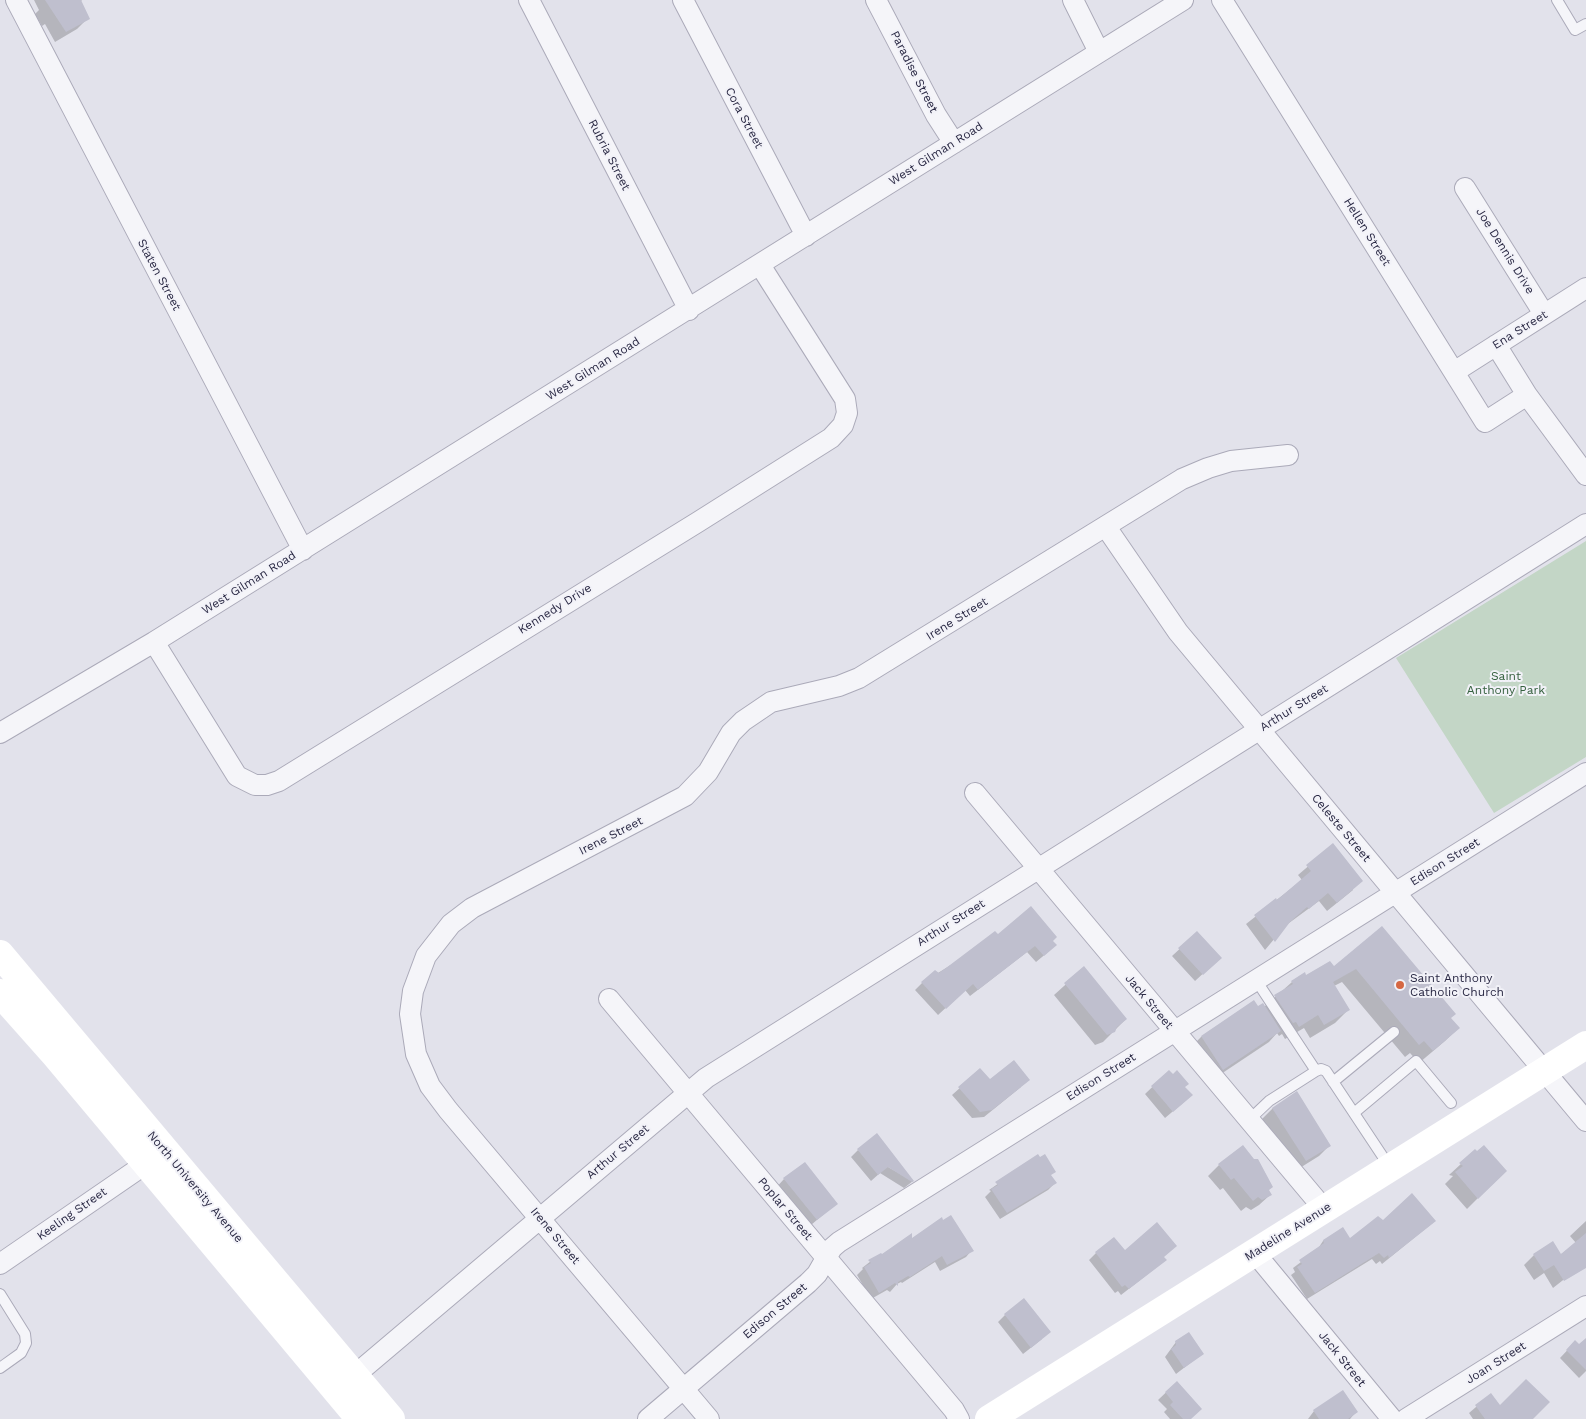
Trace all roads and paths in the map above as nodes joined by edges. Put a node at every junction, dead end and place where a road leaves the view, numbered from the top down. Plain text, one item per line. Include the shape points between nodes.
1 (16, 0) edge
2 (530, 0) edge
3 (683, 0) edge
4 (876, 0) edge
5 (1073, 0) edge
6 (1183, 0) edge
7 (1222, 0) edge
8 (1557, 0) edge
9 (1586, 24) edge
10 (1099, 52) junction
11 (954, 143) junction
12 (1465, 188) dead end
13 (806, 236) junction
14 (760, 266) junction
15 (1586, 288) edge
16 (689, 310) junction
17 (1544, 314) junction
18 (1496, 345) junction
19 (1454, 372) junction
20 (1527, 395) junction
21 (1288, 454) dead end
22 (1586, 475) edge
23 (1586, 524) edge
24 (1106, 527) junction
25 (303, 550) junction
26 (154, 642) junction
27 (1259, 730) junction
28 (0, 733) edge
29 (1586, 774) edge
30 (975, 793) dead end
31 (1038, 869) junction
32 (1396, 892) junction
33 (0, 954) edge
34 (1256, 980) junction
35 (0, 993) edge
36 (609, 999) dead end
37 (1174, 1032) junction
38 (1394, 1032) dead end
39 (1586, 1045) edge
40 (1316, 1071) junction
41 (1545, 1071) junction
42 (1334, 1082) junction
43 (688, 1093) junction
44 (1450, 1103) dead end
45 (1354, 1113) junction
46 (1249, 1120) junction
47 (1586, 1121) edge
48 (144, 1165) junction
49 (1390, 1168) junction
50 (1324, 1209) junction
51 (539, 1218) junction
52 (1255, 1253) junction
53 (826, 1258) junction
54 (0, 1264) edge
55 (0, 1294) edge
56 (1586, 1306) edge
57 (0, 1368) edge
58 (355, 1375) junction
59 (684, 1389) junction
60 (360, 1419) edge
61 (392, 1419) edge
62 (648, 1419) edge
63 (710, 1419) edge
64 (959, 1419) edge
65 (989, 1419) edge
66 (1392, 1419) edge
67 (1406, 1419) edge

1 - 25 street, Staten Street
2 - 16 street, Rubria Street
3 - 13 street, Cora Street
4 - 11 street, Paradise Street
5 - 10 street
6 - 10 street, West Gilman Road
7 - 19 street, Hellen Street
8 - 9 lane via 1575,30
10 - 11 street, West Gilman Road
11 - 13 street, West Gilman Road
12 - 17 street, Joe Dennis Drive
13 - 14 street, West Gilman Road
14 - 16 street, West Gilman Road
14 - 26 street, Kennedy Drive via 845,399 846,413 843,425 831,438 698,522 279,781 267,785 255,785 237,776
15 - 17 street, Ena Street
16 - 25 street, West Gilman Road
17 - 18 street, Ena Street
18 - 19 street, Ena Street
18 - 20 street
19 - 20 street, Hellen Street via 1485,422
20 - 22 street
21 - 24 street, Irene Street via 1231,461 1208,468 1182,479
23 - 27 street, Arthur Street
24 - 27 street, Celeste Street via 1178,632
24 - 51 street, Irene Street via 859,678 771,702 742,721 731,733 708,772 685,796 472,908 442,934 426,956 413,991 411,1029 416,1054 424,1076 448,1110
25 - 26 street, West Gilman Road
26 - 28 street, West Gilman Road
27 - 31 street, Arthur Street
27 - 32 street, Celeste Street
29 - 32 street, Edison Street
30 - 31 street, Jack Street
31 - 37 street, Jack Street
31 - 43 street, Arthur Street via 724,1066
32 - 34 street, Edison Street
32 - 41 street, Celeste Street
33 - 58 main road, North University Avenue via 162,1150
34 - 37 street, Edison Street
34 - 40 lane
35 - 48 main road, North University Avenue
36 - 43 street, Poplar Street
37 - 46 street, Jack Street
37 - 53 street, Edison Street via 839,1242
38 - 42 lane
39 - 41 main road, Madeline Avenue
40 - 42 lane via 1321,1068 1326,1071
40 - 46 lane via 1269,1101
41 - 47 street, Celeste Street
41 - 49 main road, Madeline Avenue
42 - 45 lane
43 - 51 street, Arthur Street
43 - 53 street, Poplar Street
44 - 45 lane via 1416,1060
45 - 49 lane
46 - 50 street, Jack Street
48 - 54 street, Keeling Street
48 - 60 main road, North University Avenue
49 - 50 main road, Madeline Avenue
50 - 52 main road, Madeline Avenue
51 - 58 street, Arthur Street
51 - 59 street, Irene Street
52 - 65 main road, Madeline Avenue
52 - 66 street, Jack Street
53 - 59 street, Edison Street via 808,1283
53 - 64 street, Poplar Street
55 - 57 lane via 26,1334 26,1343 20,1352
56 - 67 street, Joan Street
58 - 61 main road, North University Avenue
59 - 62 street, Edison Street
59 - 63 street, Irene Street

